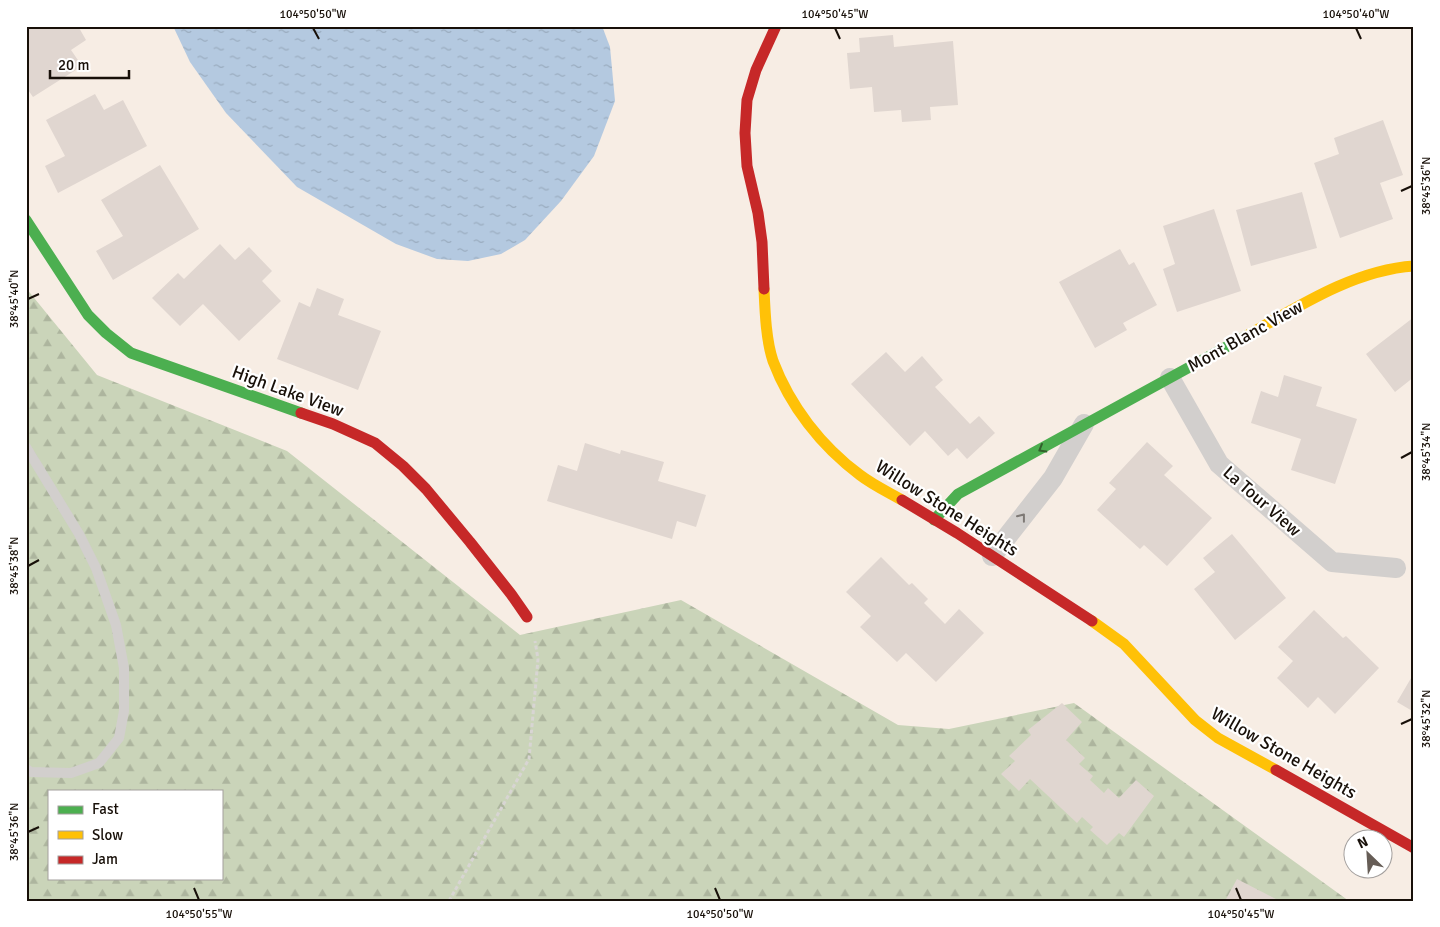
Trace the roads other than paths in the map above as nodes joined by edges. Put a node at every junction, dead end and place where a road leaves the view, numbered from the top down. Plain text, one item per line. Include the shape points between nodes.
1 (776, 26) edge
2 (26, 220) edge
3 (1414, 266) edge
4 (1170, 378) junction
5 (1084, 424) junction
6 (26, 447) edge
7 (934, 520) junction
8 (992, 556) junction
9 (1396, 568) dead end
10 (527, 617) road end
11 (26, 769) edge
12 (1414, 848) edge

1 - 7 street, Willow Stone Heights via 756,70 747,100 745,133 747,166 762,242 766,322 773,360 805,421 835,455 861,476
2 - 10 street, High Lake View via 88,315 131,353 333,424 375,443 426,489
3 - 4 street, Mont Blanc View via 1363,277 1320,294
4 - 5 street, Mont Blanc View
4 - 9 street, La Tour View via 1219,464 1332,562
5 -> 7 street, Mont Blanc View via 958,494
8 -> 5 street via 1053,478
6 - 11 lane via 96,568 116,625 124,668 124,712 119,738 99,763 71,773
7 - 8 street, Willow Stone Heights
8 - 12 street, Willow Stone Heights via 1124,644 1195,720 1218,738

